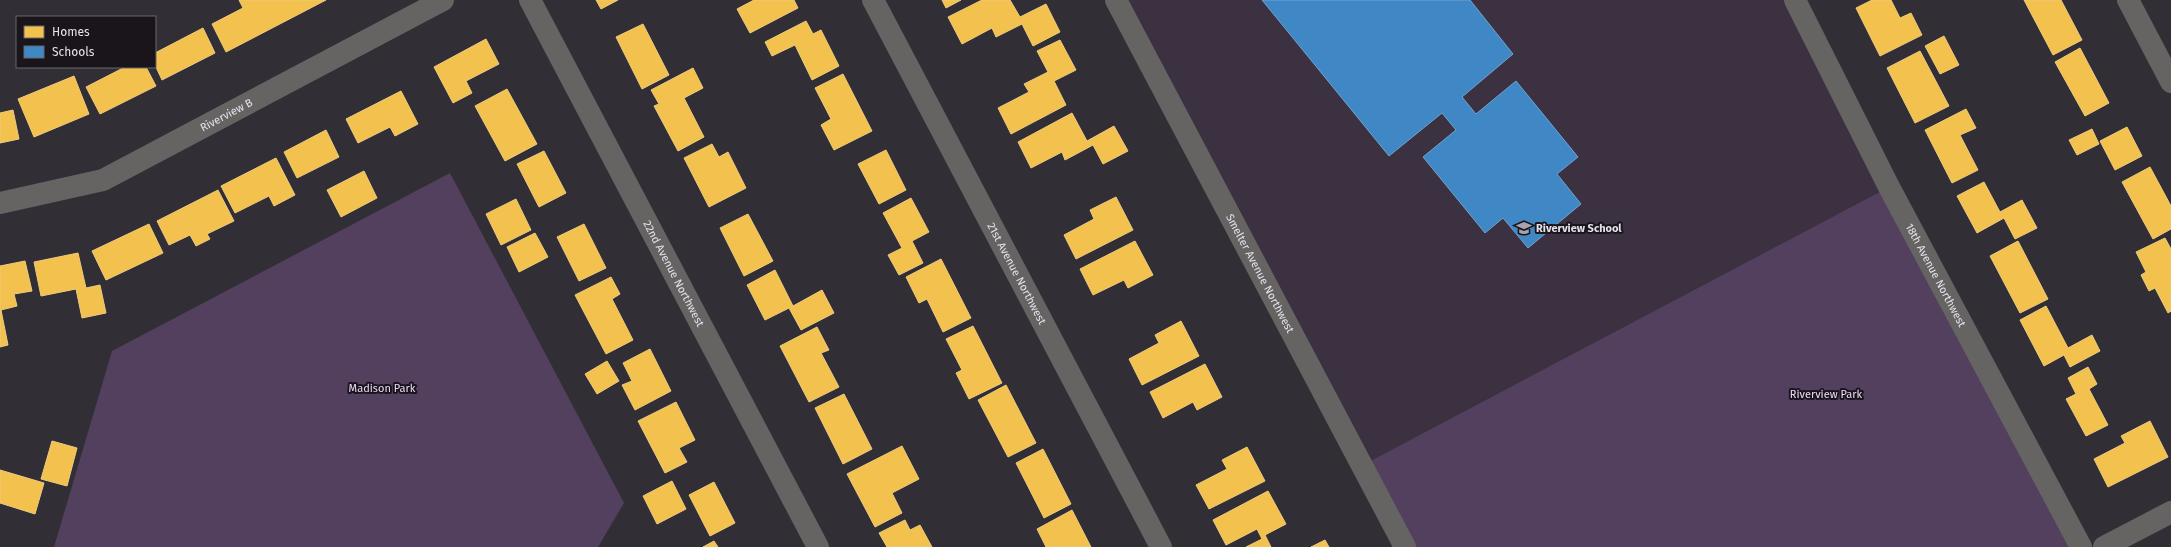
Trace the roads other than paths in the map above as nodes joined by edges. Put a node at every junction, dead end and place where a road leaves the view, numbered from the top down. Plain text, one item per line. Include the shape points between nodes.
1 (443, 0) edge
2 (530, 0) edge
3 (872, 0) edge
4 (1116, 0) edge
5 (1795, 0) edge
6 (2128, 0) edge
7 (2163, 48) edge
8 (2171, 82) edge
9 (0, 203) edge
10 (2171, 512) edge
11 (818, 547) edge
12 (1161, 547) edge
13 (1405, 547) edge
14 (2081, 547) edge
15 (2104, 547) edge

1 - 9 street, Riverview B via 103,180
2 - 11 street, 22nd Avenue Northwest
3 - 12 street, 21st Avenue Northwest
4 - 13 street, Smelter Avenue Northwest
5 - 14 street, 18th Avenue Northwest via 1889,187
6 - 7 street
7 - 8 street
10 - 15 street

